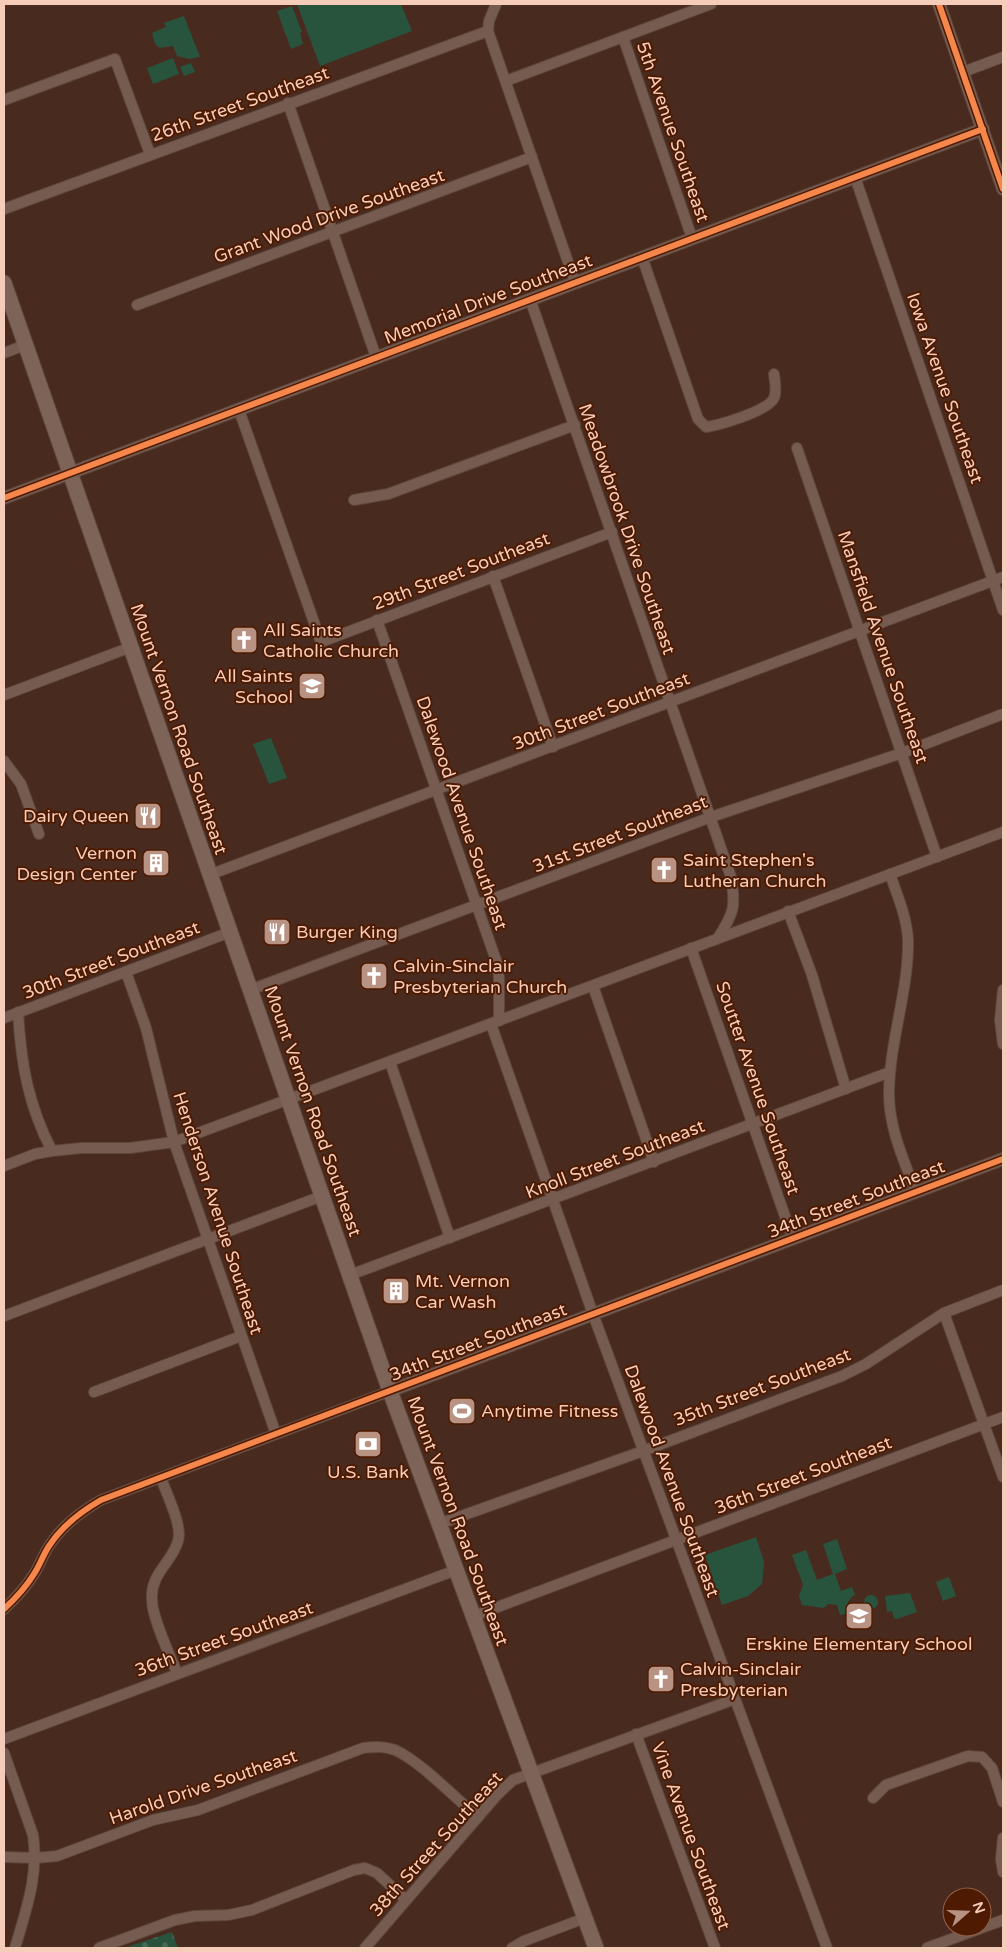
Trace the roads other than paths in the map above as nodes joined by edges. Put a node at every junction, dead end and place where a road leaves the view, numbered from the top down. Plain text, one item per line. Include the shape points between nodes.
1 (496, 4) edge
2 (711, 4) edge
3 (940, 4) edge
4 (488, 31) junction
5 (623, 37) junction
6 (1003, 57) edge
7 (963, 72) junction
8 (506, 81) junction
9 (4, 100) edge
10 (288, 104) junction
11 (983, 129) junction
12 (150, 154) junction
13 (532, 157) junction
14 (855, 177) junction
15 (1003, 189) edge
16 (4, 209) edge
17 (333, 232) junction
18 (692, 238) junction
19 (642, 257) junction
20 (575, 282) junction
21 (4, 283) edge
22 (530, 299) junction
23 (137, 304) dead end
24 (25, 345) junction
25 (4, 353) edge
26 (376, 357) junction
27 (774, 374) dead end
28 (239, 410) junction
29 (575, 424) junction
30 (797, 448) dead end
31 (70, 473) junction
32 (4, 498) edge
33 (354, 500) dead end
34 (612, 532) junction
35 (493, 576) junction
36 (998, 579) edge
37 (1003, 610) edge
38 (377, 620) junction
39 (860, 630) junction
40 (130, 647) junction
41 (4, 695) edge
42 (670, 703) junction
43 (1003, 714) edge
44 (553, 747) junction
45 (902, 753) junction
46 (4, 761) edge
47 (437, 790) junction
48 (711, 817) junction
49 (1003, 832) edge
50 (39, 834) dead end
51 (936, 857) junction
52 (890, 874) junction
53 (210, 875) junction
54 (477, 905) junction
55 (788, 911) junction
56 (230, 932) junction
57 (718, 938) junction
58 (691, 948) junction
59 (126, 972) junction
60 (593, 986) junction
61 (250, 990) junction
62 (1003, 990) edge
63 (18, 1012) junction
64 (4, 1018) edge
65 (495, 1022) junction
66 (1003, 1044) edge
67 (390, 1062) junction
68 (890, 1072) junction
69 (846, 1089) junction
70 (288, 1099) junction
71 (754, 1124) junction
72 (174, 1142) junction
73 (52, 1151) junction
74 (1003, 1159) edge
75 (654, 1162) junction
76 (4, 1166) edge
77 (916, 1192) junction
78 (322, 1196) junction
79 (553, 1200) junction
80 (450, 1238) junction
81 (208, 1239) junction
82 (793, 1239) junction
83 (350, 1275) junction
84 (1003, 1290) edge
85 (944, 1313) junction
86 (593, 1314) junction
87 (4, 1316) edge
88 (241, 1336) junction
89 (390, 1391) junction
90 (94, 1392) dead end
91 (1003, 1417) edge
92 (984, 1424) junction
93 (276, 1434) junction
94 (643, 1451) junction
95 (1003, 1477) edge
96 (161, 1478) junction
97 (439, 1524) junction
98 (676, 1540) junction
99 (456, 1570) junction
100 (4, 1608) edge
101 (474, 1616) junction
102 (177, 1673) junction
103 (735, 1699) junction
104 (636, 1734) junction
105 (4, 1739) edge
106 (4, 1754) edge
107 (531, 1774) junction
108 (873, 1798) dead end
109 (1003, 1802) edge
110 (478, 1817) junction
111 (1003, 1838) edge
112 (4, 1857) edge
113 (36, 1858) junction
114 (1003, 1872) edge
115 (406, 1900) junction
116 (585, 1918) junction
117 (1003, 1920) edge
118 (15, 1948) edge
119 (98, 1948) edge
120 (365, 1948) edge
121 (512, 1948) edge
122 (596, 1948) edge
123 (715, 1948) edge
124 (827, 1948) edge
125 (927, 1948) edge

1 - 4 street
2 - 5 street
3 - 7 street
4 - 8 street
4 - 10 street, 26th Street Southeast
5 - 8 street
5 - 18 street, 5th Avenue Southeast
6 - 7 street
7 - 11 street
8 - 13 street
9 - 12 street via 115,58
10 - 12 street, 26th Street Southeast
10 - 17 street
11 - 14 street, Memorial Drive Southeast
11 - 15 street
12 - 16 street, 26th Street Southeast
13 - 17 street, Grant Wood Drive Southeast
13 - 20 street
14 - 18 street, Memorial Drive Southeast
14 - 36 street, Iowa Avenue Southeast
17 - 23 street, Grant Wood Drive Southeast
17 - 26 street
18 - 19 street, Memorial Drive Southeast
19 - 20 street, Memorial Drive Southeast
19 - 27 street via 698,419 706,427 717,426 768,406 775,397
20 - 22 street, Memorial Drive Southeast
21 - 24 main road, Mount Vernon Road Southeast
22 - 26 street, Memorial Drive Southeast
22 - 29 street, Meadowbrook Drive Southeast
24 - 25 street
24 - 31 main road, Mount Vernon Road Southeast
26 - 28 street, Memorial Drive Southeast
28 - 31 street, Memorial Drive Southeast
28 - 38 street, 29th Street Southeast via 321,642
29 - 33 street via 388,494
29 - 34 street, Meadowbrook Drive Southeast
30 - 39 street, Mansfield Avenue Southeast
31 - 32 street, Memorial Drive Southeast
31 - 40 main road, Mount Vernon Road Southeast
34 - 35 street, 29th Street Southeast
34 - 42 street, Meadowbrook Drive Southeast
35 - 38 street, 29th Street Southeast
35 - 44 street
36 - 37 street, Iowa Avenue Southeast
36 - 39 street, 30th Street Southeast
38 - 47 street, Dalewood Avenue Southeast
39 - 42 street, 30th Street Southeast
39 - 45 street, Mansfield Avenue Southeast
40 - 41 street
40 - 53 main road, Mount Vernon Road Southeast
42 - 44 street, 30th Street Southeast
42 - 48 street, Meadowbrook Drive Southeast
43 - 45 street, 31st Street Southeast
44 - 47 street, 30th Street Southeast
45 - 48 street, 31st Street Southeast
45 - 51 street, Mansfield Avenue Southeast
46 - 50 street via 21,784
47 - 53 street, 30th Street Southeast
47 - 54 street, Dalewood Avenue Southeast
48 - 54 street, 31st Street Southeast
48 - 57 street, Meadowbrook Drive Southeast via 735,900 730,919
49 - 51 street
51 - 52 street
52 - 55 street
52 - 68 street via 908,939
53 - 56 main road, Mount Vernon Road Southeast
54 - 61 street, 31st Street Southeast
54 - 65 street, Dalewood Avenue Southeast via 497,963
55 - 57 street
55 - 69 street via 812,975
56 - 59 street, 30th Street Southeast
56 - 61 main road, Mount Vernon Road Southeast
57 - 58 street
58 - 60 street
58 - 71 street, Soutter Avenue Southeast
59 - 63 street, 30th Street Southeast
59 - 72 street, Henderson Avenue Southeast via 146,1028
60 - 65 street
60 - 75 street
61 - 70 main road, Mount Vernon Road Southeast
62 - 66 street via 1000,1020
63 - 64 street, 30th Street Southeast
63 - 73 street via 23,1070 37,1118
65 - 67 street
65 - 79 street, Dalewood Avenue Southeast
67 - 70 street
67 - 80 street
68 - 69 street, Knoll Street Southeast
68 - 77 street via 890,1114
69 - 71 street, Knoll Street Southeast
70 - 72 street
70 - 78 main road, Mount Vernon Road Southeast
71 - 75 street, Knoll Street Southeast
71 - 82 street, Soutter Avenue Southeast
72 - 73 street via 130,1148
72 - 81 street, Henderson Avenue Southeast
73 - 76 street
74 - 77 street, 34th Street Southeast
75 - 79 street, Knoll Street Southeast
77 - 82 street, 34th Street Southeast
78 - 81 street
78 - 83 main road, Mount Vernon Road Southeast
79 - 80 street, Knoll Street Southeast
79 - 86 street, Dalewood Avenue Southeast
80 - 83 street, Knoll Street Southeast
81 - 87 street
81 - 88 street, Henderson Avenue Southeast
82 - 86 street, 34th Street Southeast
83 - 89 main road, Mount Vernon Road Southeast
84 - 85 street, 35th Street Southeast
85 - 92 street
85 - 94 street, 35th Street Southeast via 842,1376
86 - 89 street, 34th Street Southeast
86 - 94 street, Dalewood Avenue Southeast
88 - 90 street
88 - 93 street, Henderson Avenue Southeast
89 - 93 street, 34th Street Southeast
89 - 97 main road, Mount Vernon Road Southeast
91 - 92 street, 36th Street Southeast
92 - 95 street
92 - 98 street, 36th Street Southeast
93 - 96 street, 34th Street Southeast
94 - 97 street, 35th Street Southeast
94 - 98 street, Dalewood Avenue Southeast
96 - 100 street, 34th Street Southeast via 101,1500 80,1512 54,1540 17,1597
96 - 102 street via 178,1527 179,1540 159,1571 152,1600
97 - 99 main road, Mount Vernon Road Southeast
98 - 101 street, 36th Street Southeast
98 - 103 street, Dalewood Avenue Southeast
99 - 101 main road, Mount Vernon Road Southeast
99 - 102 street, 36th Street Southeast
101 - 107 main road, Mount Vernon Road Southeast
102 - 105 street, 36th Street Southeast
103 - 104 street, 38th Street Southeast
103 - 124 street, Dalewood Avenue Southeast
104 - 107 street, 38th Street Southeast
104 - 123 street, Vine Avenue Southeast
106 - 113 street via 33,1835
107 - 110 street, 38th Street Southeast via 513,1780
107 - 116 main road, Mount Vernon Road Southeast
108 - 109 street via 886,1785 968,1756 982,1756 992,1768
110 - 113 street, Harold Drive Southeast via 411,1759 393,1749 364,1748 198,1810 153,1820 57,1856
110 - 115 street, 38th Street Southeast
111 - 114 street
112 - 113 street, Harold Drive Southeast
113 - 118 street via 34,1882
115 - 119 street via 377,1873 366,1868 252,1910 175,1920
115 - 120 street, 38th Street Southeast
116 - 121 street
116 - 122 main road, Mount Vernon Road Southeast
117 - 125 street

